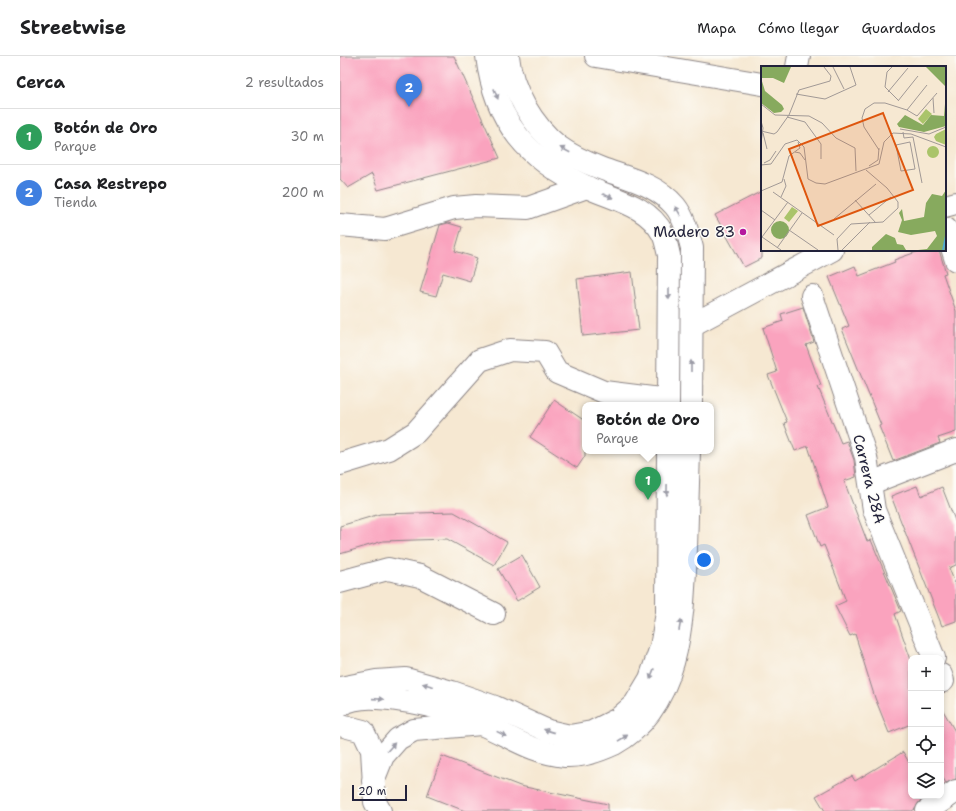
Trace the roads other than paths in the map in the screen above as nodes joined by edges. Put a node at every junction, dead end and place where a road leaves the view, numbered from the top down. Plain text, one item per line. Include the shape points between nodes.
1 (487, 56) edge
2 (508, 56) edge
3 (596, 56) edge
4 (799, 56) edge
5 (797, 66) edge
6 (761, 84) edge
7 (587, 187) junction
8 (956, 203) edge
9 (946, 206) edge
10 (340, 225) edge
11 (946, 229) edge
12 (830, 251) edge
13 (956, 260) edge
14 (812, 296) dead end
15 (692, 325) junction
16 (662, 402) edge
17 (668, 402) edge
18 (691, 402) edge
19 (956, 450) edge
20 (668, 454) edge
21 (689, 454) edge
22 (340, 464) edge
23 (871, 483) junction
24 (340, 582) edge
25 (494, 614) dead end
26 (933, 655) edge
27 (340, 688) edge
28 (340, 705) edge
29 (481, 724) junction
30 (340, 725) edge
31 (373, 781) junction
32 (956, 791) edge
33 (380, 811) edge
34 (927, 811) edge

1 -> 7 main road via 494,92 508,122 526,147 549,167
15 -> 2 main road via 692,248 686,226 675,206 644,183 599,168 560,147 541,129 524,106
3 - 6 main road
4 - 5 main road
7 - 10 main road via 528,208 454,208 385,229
7 -> 17 main road via 640,209 654,221 664,235 669,255
8 - 9 main road
11 - 13 main road
12 - 15 main road
14 - 23 main road, Carrera 28A via 866,457
18 -> 15 main road
16 - 22 main road via 604,392 557,372 545,352 510,350 480,360 416,432 389,449
19 - 23 main road
20 -> 27 main road via 667,613 661,647 650,679 635,704 618,719 592,732 570,736 548,731 495,707 452,692 406,679 376,681
29 -> 21 main road via 538,752 566,756 598,752 628,736 648,714 664,688 677,648 683,610
23 - 26 main road, Carrera 28A via 874,510
24 - 25 main road via 388,569 420,576
28 -> 29 main road via 362,698 396,700 426,705
31 -> 29 main road via 383,756 398,739 414,730
30 - 31 main road via 363,731 372,750
31 - 33 main road via 375,802
32 - 34 main road

